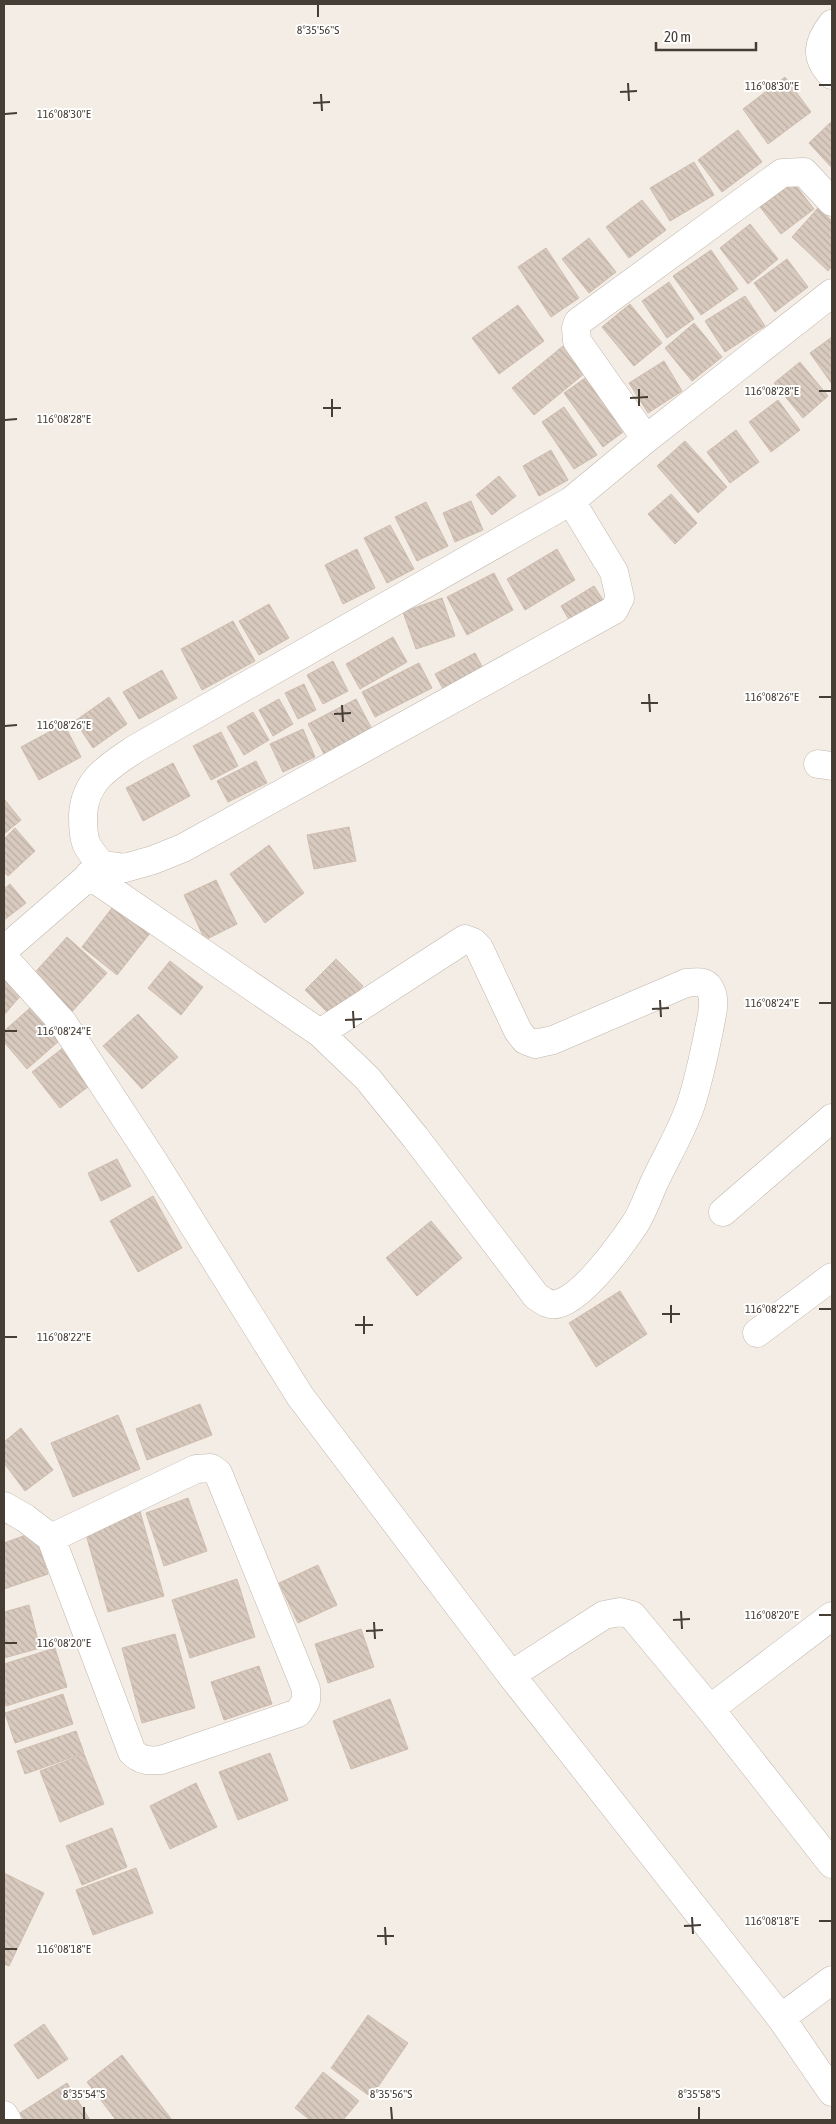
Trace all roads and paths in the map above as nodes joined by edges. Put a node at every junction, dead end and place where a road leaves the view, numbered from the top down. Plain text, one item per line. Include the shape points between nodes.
1 (832, 24) edge
2 (832, 75) edge
3 (832, 202) edge
4 (832, 293) edge
5 (646, 438) junction
6 (571, 501) junction
7 (96, 870) junction
8 (4, 950) edge
9 (4, 958) edge
10 (320, 1033) junction
11 (832, 1118) edge
12 (723, 1212) dead end
13 (832, 1277) edge
14 (757, 1334) dead end
15 (4, 1506) edge
16 (51, 1538) junction
17 (832, 1616) edge
18 (511, 1675) junction
19 (710, 1708) junction
20 (823, 1834) edge
21 (832, 1864) edge
22 (832, 1980) edge
23 (781, 2018) junction
24 (832, 2092) edge
25 (4, 2115) edge
26 (7, 2120) edge

1 - 2 street via 820,41 821,58
3 - 5 street via 804,172 782,173 578,322 577,341
4 - 5 street
5 - 6 street
6 - 7 street via 109,766 87,791 83,808 86,844
6 - 7 street via 614,572 620,598 614,610 182,848 125,868
7 - 8 street
7 - 10 street
9 - 18 street via 63,1023 300,1396
10 - 10 street via 465,939 479,948 518,1031 525,1040 535,1044 569,1034 686,984 703,983 712,995 713,1011 690,1106 636,1223 604,1266 581,1289 555,1305 536,1296 415,1137 366,1078
11 - 12 street
13 - 14 street
15 - 16 street
16 - 16 street via 132,1752 137,1757 148,1761 161,1760 298,1713 306,1701 306,1689 218,1473 211,1468 196,1469
17 - 19 street
18 - 19 street via 597,1619 620,1612 632,1615
18 - 23 street
19 - 20 street
20 - 21 street
22 - 23 street
23 - 24 street
25 - 26 street

